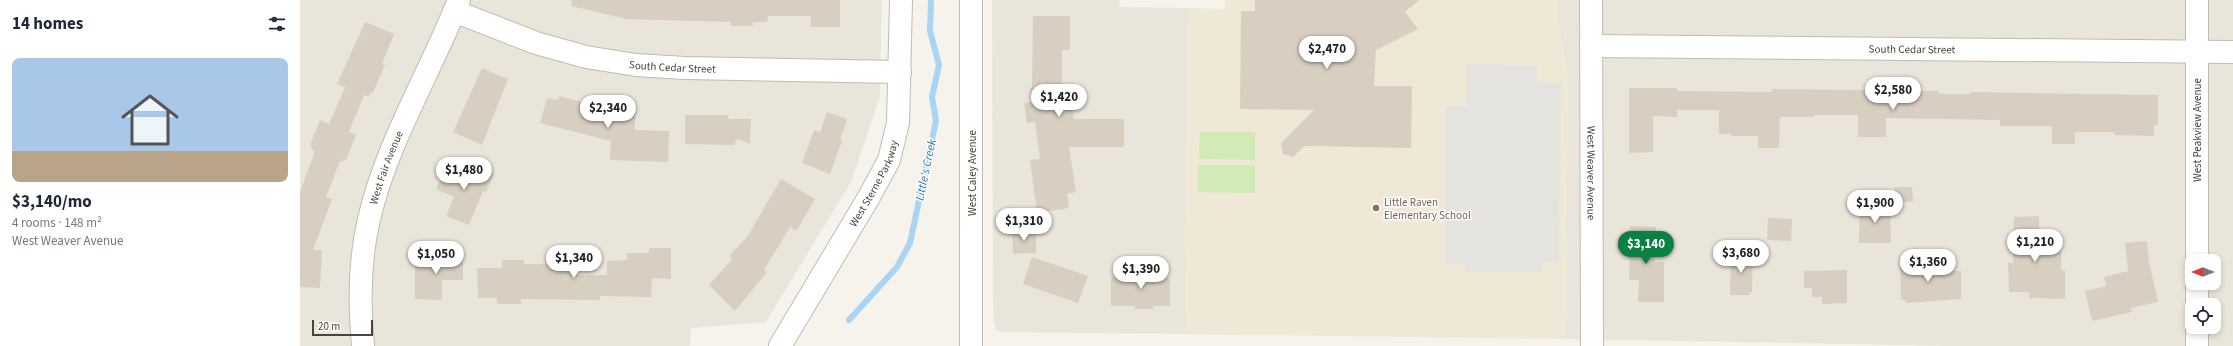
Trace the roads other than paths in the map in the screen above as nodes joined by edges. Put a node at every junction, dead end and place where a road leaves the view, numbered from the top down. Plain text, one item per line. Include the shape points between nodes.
1 (901, 0) edge
2 (971, 0) edge
3 (1591, 0) edge
4 (2197, 0) edge
5 (456, 6) edge
6 (1591, 46) junction
7 (2197, 52) junction
8 (2233, 52) edge
9 (900, 72) junction
10 (2197, 254) edge
11 (2197, 334) edge
12 (363, 346) edge
13 (780, 346) edge
14 (971, 346) edge
15 (1592, 346) edge
16 (2197, 346) edge

1 - 9 street, West Sterne Parkway
2 - 14 street, West Caley Avenue
3 - 6 street, West Weaver Avenue
4 - 7 street, West Peakview Avenue
5 - 9 street, South Cedar Street via 536,43 586,57 636,65
5 - 12 street, West Fair Avenue via 381,177 368,220 361,263 360,307
6 - 7 street, South Cedar Street
6 - 15 street, West Weaver Avenue
7 - 8 street, South Cedar Street
7 - 10 street, West Peakview Avenue
9 - 13 street, West Sterne Parkway via 898,123 889,160
11 - 16 street

